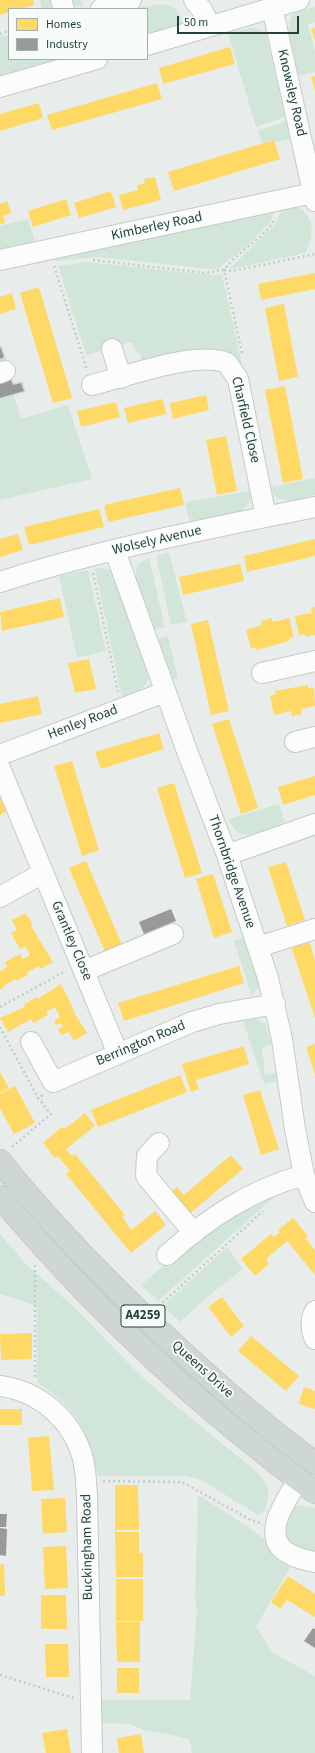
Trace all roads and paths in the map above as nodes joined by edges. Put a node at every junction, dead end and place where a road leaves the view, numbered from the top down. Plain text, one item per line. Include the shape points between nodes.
1 (130, 0) edge
2 (194, 0) edge
3 (299, 0) edge
4 (104, 8) edge
5 (272, 8) junction
6 (210, 26) junction
7 (148, 44) edge
8 (94, 60) edge
9 (0, 87) edge
10 (314, 197) edge
11 (276, 201) junction
12 (315, 254) edge
13 (86, 259) dead end
14 (0, 260) edge
15 (59, 262) dead end
16 (224, 270) junction
17 (112, 349) dead end
18 (121, 378) junction
19 (238, 379) junction
20 (92, 385) joint
21 (315, 507) edge
22 (266, 517) junction
23 (115, 551) junction
24 (89, 557) junction
25 (0, 582) edge
26 (315, 661) edge
27 (262, 673) dead end
28 (166, 692) junction
29 (122, 708) junction
30 (315, 737) edge
31 (295, 742) dead end
32 (0, 755) edge
33 (0, 768) edge
34 (315, 824) edge
35 (227, 855) junction
36 (43, 874) junction
37 (0, 897) edge
38 (315, 928) edge
39 (173, 934) dead end
40 (258, 947) junction
41 (82, 967) junction
42 (275, 1004) junction
43 (0, 1007) edge
44 (0, 1027) edge
45 (31, 1042) dead end
46 (118, 1054) junction
47 (53, 1082) junction
48 (38, 1098) junction
49 (158, 1143) dead end
50 (6, 1154) edge
51 (304, 1175) junction
52 (0, 1197) edge
53 (315, 1202) edge
54 (268, 1207) dead end
55 (193, 1232) junction
56 (167, 1255) dead end
57 (35, 1260) dead end
58 (158, 1306) dead end
59 (315, 1310) edge
60 (315, 1340) edge
61 (0, 1386) edge
62 (30, 1396) junction
63 (315, 1463) edge
64 (86, 1482) junction
65 (307, 1486) edge
66 (265, 1525) dead end
67 (315, 1562) edge
68 (0, 1676) edge
69 (90, 1700) junction
70 (92, 1753) edge

1 - 4 street
2 - 6 street
3 - 5 street
5 - 6 street
5 - 10 street, Knowsley Road
6 - 7 street
8 - 9 street
10 - 11 street, Kimberley Road
11 - 14 street, Kimberley Road
11 - 16 path via 278,209 272,224 229,262
12 - 16 path via 233,271
13 - 16 path via 205,272
15 - 20 path via 53,264
16 - 19 path via 246,376
17 - 18 street
18 - 19 street, Charfield Close via 190,360 211,358 227,363
18 - 20 street, Charfield Close
19 - 22 street, Charfield Close
21 - 22 street, Wolsely Avenue
22 - 23 street, Wolsely Avenue
23 - 24 street, Wolsely Avenue
23 - 28 street, Thornbridge Avenue
24 - 25 street, Wolsely Avenue
24 - 29 path
26 - 27 street
28 - 29 street, Henley Road
28 - 35 street, Thornbridge Avenue
29 - 32 street, Henley Road
30 - 31 street
33 - 36 street, Grantley Close
34 - 35 street
35 - 40 street, Thornbridge Avenue
36 - 37 street
36 - 41 street, Grantley Close
38 - 40 street
39 - 41 street
40 - 42 street, Thornbridge Avenue
41 - 43 path
41 - 46 street, Grantley Close
42 - 46 street, Berrington Road via 219,1014 192,1022
42 - 51 street, Thornbridge Avenue
44 - 48 path
45 - 47 street
46 - 47 street, Berrington Road
47 - 48 path via 56,1089
48 - 50 path via 51,1114
49 - 55 street via 147,1156 146,1176
50 - 63 main road, Queens Drive / A4259 via 82,1255 183,1355
51 - 53 street, Thornbridge Avenue
51 - 55 street via 279,1182 249,1196
52 - 65 main road, Queens Drive / A4259 via 56,1260 170,1374 219,1418
54 - 58 path
55 - 56 street
57 - 62 path via 35,1385
59 - 60 street via 312,1319
61 - 62 street, Buckingham Road
62 - 64 street, Buckingham Road via 49,1407 70,1429 81,1453
64 - 66 path via 182,1482 249,1519
64 - 69 street, Buckingham Road
65 - 67 street, Queens Drive via 281,1510 276,1522 275,1535 279,1546 285,1551
68 - 69 path via 74,1698
69 - 70 street, Buckingham Road

